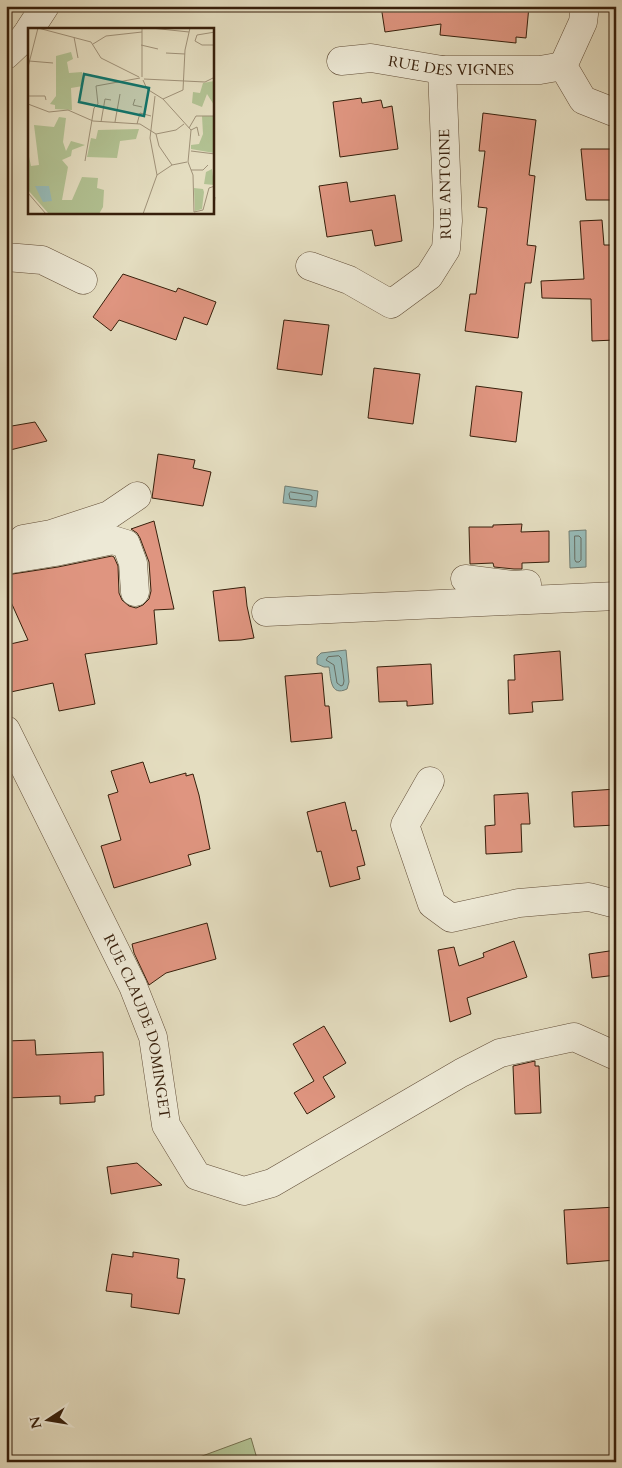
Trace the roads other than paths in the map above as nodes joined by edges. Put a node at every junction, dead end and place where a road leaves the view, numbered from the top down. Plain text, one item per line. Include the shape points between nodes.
1 (45, 6) edge
2 (586, 6) edge
3 (30, 28) edge
4 (28, 32) edge
5 (6, 56) edge
6 (341, 61) dead end
7 (563, 66) junction
8 (442, 70) junction
9 (616, 113) edge
10 (6, 257) edge
11 (310, 266) dead end
12 (83, 280) dead end
13 (137, 496) dead end
14 (6, 541) edge
15 (6, 560) edge
16 (465, 579) dead end
17 (616, 581) edge
18 (135, 592) dead end
19 (616, 596) edge
20 (266, 612) dead end
21 (6, 730) edge
22 (430, 781) dead end
23 (616, 904) edge
24 (616, 1056) edge

1 - 3 street
2 - 7 street via 583,22
4 - 5 street
6 - 8 street, RUE DES VIGNES via 371,58
7 - 8 street, RUE DES VIGNES via 540,70
7 - 9 street via 584,100
8 - 11 street, RUE ANTOINE via 448,221 446,249 429,276 390,304 349,280
10 - 12 street via 42,260
13 - 14 street via 101,518 51,534
15 - 18 street via 113,540 126,544 133,563
16 - 17 street via 514,585
19 - 20 street
21 - 24 street, RUE CLAUDE DOMINGET via 133,986 154,1037 166,1125 197,1176 244,1191 272,1183 500,1053 574,1037
22 - 23 street via 405,824 432,904 451,918 519,903 589,897

